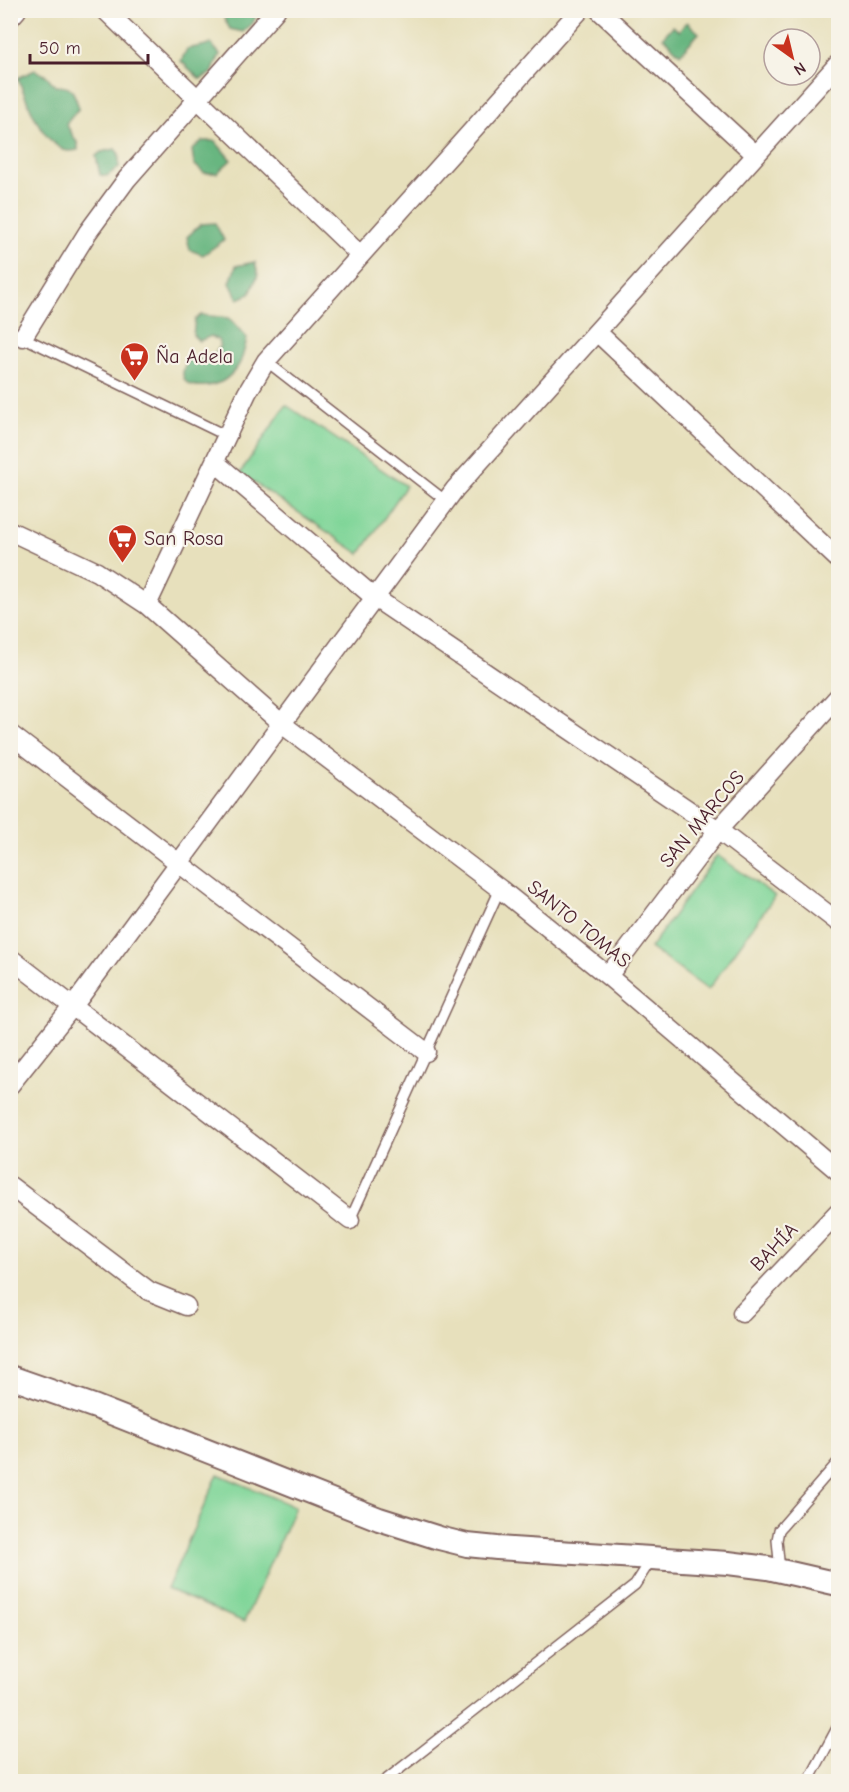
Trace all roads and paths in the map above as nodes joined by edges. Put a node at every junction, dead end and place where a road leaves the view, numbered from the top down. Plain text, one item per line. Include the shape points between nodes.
1 (17, 10) edge
2 (105, 10) edge
3 (276, 10) edge
4 (580, 10) edge
5 (599, 10) edge
6 (10, 18) edge
7 (838, 64) edge
8 (197, 99) junction
9 (756, 155) junction
10 (360, 255) junction
11 (597, 332) junction
12 (17, 334) edge
13 (266, 361) junction
14 (227, 436) junction
15 (216, 463) junction
16 (446, 501) junction
17 (10, 531) edge
18 (838, 559) edge
19 (375, 598) junction
20 (147, 605) junction
21 (838, 697) edge
22 (282, 724) junction
23 (10, 734) edge
24 (718, 830) junction
25 (178, 864) junction
26 (500, 889) junction
27 (838, 922) edge
28 (10, 958) edge
29 (608, 976) junction
30 (73, 1006) junction
31 (426, 1052) junction
32 (10, 1085) edge
33 (838, 1171) edge
34 (10, 1186) edge
35 (838, 1212) edge
36 (350, 1220) joint
37 (186, 1306) dead end
38 (742, 1312) dead end
39 (10, 1377) edge
40 (838, 1462) edge
41 (652, 1558) junction
42 (780, 1571) junction
43 (838, 1584) edge
44 (838, 1726) edge
45 (383, 1782) edge
46 (808, 1782) edge

1 - 6 street
2 - 8 street
3 - 8 street
4 - 10 street
5 - 9 street
7 - 9 street
8 - 10 street
8 - 12 street via 127,179
9 - 11 street
10 - 13 street
11 - 16 street
11 - 18 street
12 - 14 lane
13 - 14 street
13 - 16 lane
14 - 15 street
15 - 19 street
15 - 20 street
16 - 19 street
17 - 20 street, SANTO TOMAS via 97,572
19 - 22 street
19 - 24 street
20 - 22 street, SANTO TOMAS
21 - 24 street, SAN MARCOS
22 - 25 street
22 - 26 street, SANTO TOMAS
23 - 25 street
24 - 27 street
24 - 29 street, SAN MARCOS
25 - 30 street
25 - 31 street
26 - 29 street, SANTO TOMAS
26 - 31 lane
28 - 30 street
29 - 33 street, SANTO TOMAS
30 - 32 street
30 - 36 street
31 - 36 lane
34 - 37 street via 149,1291
35 - 38 street, BAHÍA
39 - 41 street via 96,1407 345,1508 439,1538 497,1548
40 - 42 lane via 779,1530
41 - 42 street
41 - 45 lane via 635,1585
42 - 43 street
44 - 46 lane

